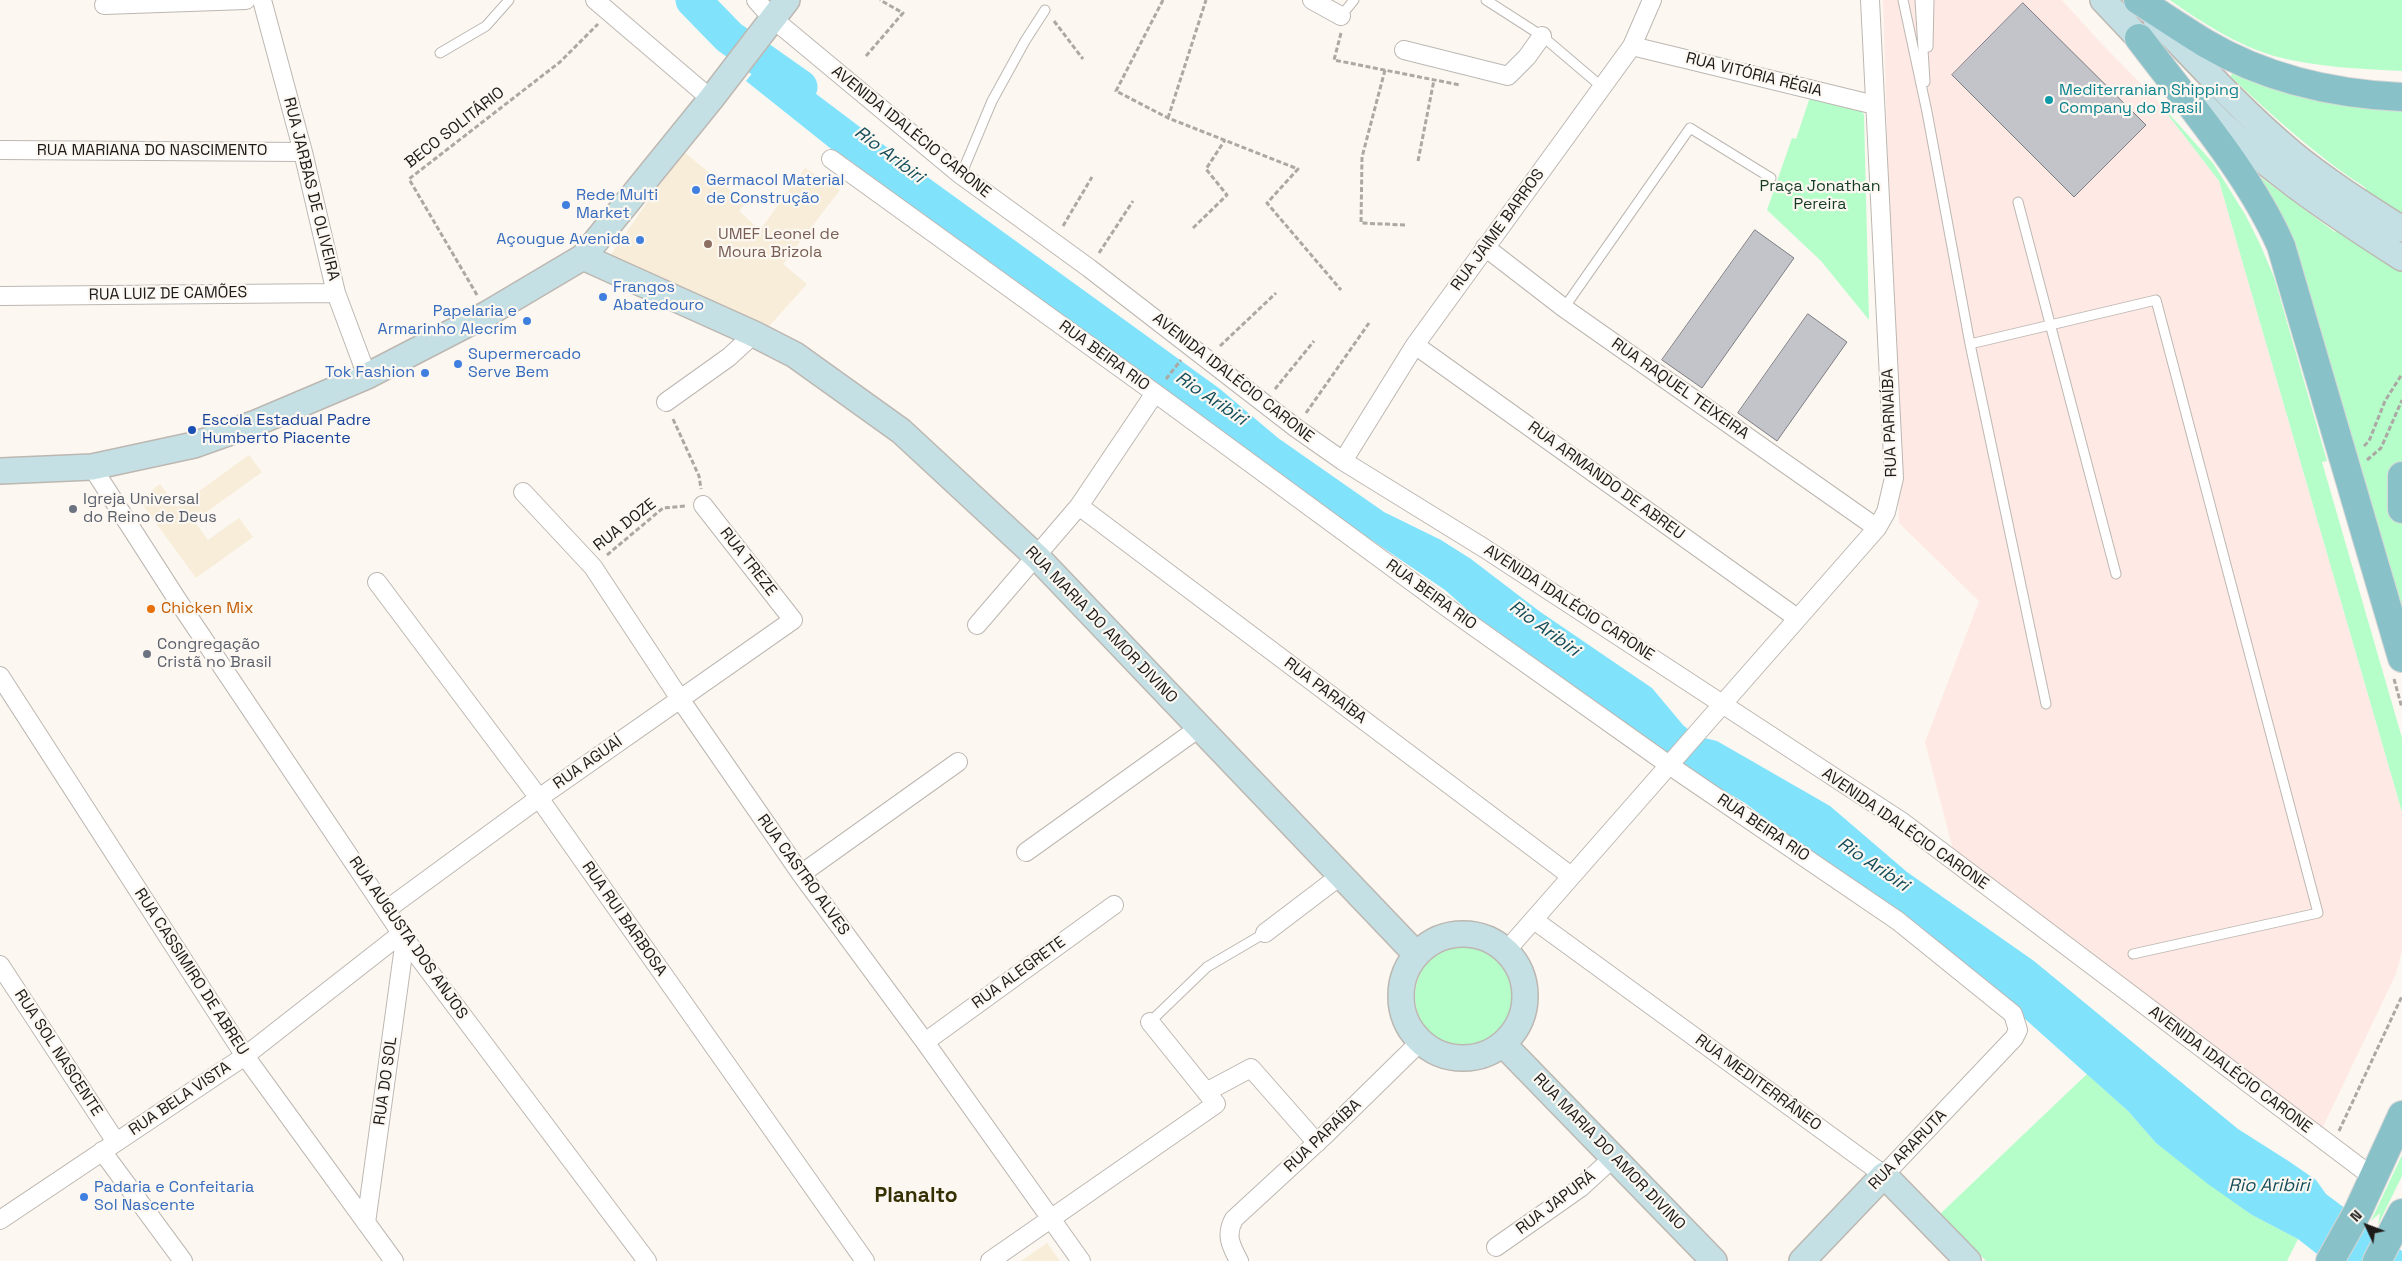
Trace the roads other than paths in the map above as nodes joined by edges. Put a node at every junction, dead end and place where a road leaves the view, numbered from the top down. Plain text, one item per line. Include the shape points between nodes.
1 (246, 0) edge
2 (262, 0) edge
3 (509, 0) edge
4 (595, 0) edge
5 (756, 0) edge
6 (1312, 0) edge
7 (1354, 0) edge
8 (1486, 0) edge
9 (1652, 0) edge
10 (1870, 0) edge
11 (1903, 0) edge
12 (1920, 0) edge
13 (1929, 0) edge
14 (2103, 0) edge
15 (2138, 0) edge
16 (104, 5) dead end
17 (779, 9) edge
18 (1045, 10) road end
19 (1341, 16) joint
20 (1542, 36) junction
21 (2139, 38) junction
22 (1632, 46) junction
23 (1404, 50) dead end
24 (440, 53) dead end
25 (1602, 87) junction
26 (2402, 97) edge
27 (711, 100) junction
28 (1876, 105) junction
29 (1927, 112) junction
30 (0, 150) edge
31 (303, 152) junction
32 (831, 160) dead end
33 (962, 175) junction
34 (1771, 178) dead end
35 (2018, 202) dead end
36 (2350, 210) junction
37 (2402, 229) edge
38 (1485, 247) junction
39 (583, 257) junction
40 (2402, 258) edge
41 (336, 293) junction
42 (0, 296) edge
43 (1564, 308) junction
44 (2051, 325) junction
45 (754, 334) junction
46 (1415, 344) junction
47 (1970, 344) junction
48 (367, 376) junction
49 (1159, 387) junction
50 (666, 402) road end
51 (1343, 461) junction
52 (92, 467) junction
53 (0, 471) edge
54 (2402, 476) edge
55 (523, 492) dead end
56 (704, 505) road end
57 (1080, 506) junction
58 (2402, 509) edge
59 (1877, 528) junction
60 (1037, 556) junction
61 (2116, 574) dead end
62 (377, 582) dead end
63 (1797, 618) junction
64 (793, 620) joint
65 (977, 625) dead end
66 (2402, 658) edge
67 (0, 676) edge
68 (680, 699) junction
69 (1723, 704) junction
70 (2046, 704) dead end
71 (1199, 728) junction
72 (958, 762) dead end
73 (1671, 763) junction
74 (539, 798) junction
75 (1026, 852) dead end
76 (801, 874) junction
77 (1340, 876) junction
78 (1571, 876) junction
79 (1114, 905) dead end
80 (386, 910) junction
81 (1534, 920) junction
82 (1265, 933) joint
83 (404, 936) junction
84 (1506, 951) junction
85 (1416, 954) junction
86 (2133, 954) dead end
87 (2, 972) edge
88 (1150, 1022) joint
89 (2014, 1038) joint
90 (925, 1042) junction
91 (1420, 1042) junction
92 (1503, 1044) junction
93 (245, 1056) junction
94 (1206, 1092) junction
95 (2402, 1115) edge
96 (1317, 1143) junction
97 (109, 1146) junction
98 (1614, 1158) junction
99 (1884, 1175) junction
100 (2368, 1190) junction
101 (2401, 1216) edge
102 (1050, 1219) junction
103 (0, 1220) edge
104 (366, 1223) junction
105 (1496, 1247) dead end
106 (183, 1261) edge
107 (394, 1261) edge
108 (647, 1261) edge
109 (865, 1261) edge
110 (990, 1261) edge
111 (1081, 1261) edge
112 (1239, 1261) edge
113 (1714, 1261) edge
114 (1802, 1261) edge
115 (1968, 1261) edge
116 (2330, 1261) edge
117 (2377, 1261) edge

1 - 16 street
2 - 31 street, RUA JARBAS DE OLIVEIRA
3 - 24 lane via 486,26
4 - 27 street
5 - 17 street, AVENIDA IDALÉCIO CARONE
6 - 19 street
7 - 19 lane
8 - 20 lane
9 - 22 street, RUA JAIME BARROS
10 - 28 street, RUA PARNAÍBA
11 - 29 lane
12 - 29 lane
13 - 29 lane
14 - 21 street
15 - 26 main road via 2206,43 2259,70 2316,87
15 - 36 street via 2261,126
17 - 27 street
17 - 33 street, AVENIDA IDALÉCIO CARONE
18 - 33 lane via 992,100
20 - 23 street via 1508,76
20 - 25 lane
21 - 36 street via 2244,145 2309,198
21 - 66 main road via 2249,186 2272,225 2289,268
22 - 25 street, RUA JAIME BARROS
22 - 28 street, RUA VITÓRIA RÉGIA
25 - 38 street, RUA JAIME BARROS
27 - 39 street
28 - 59 street, RUA PARNAÍBA via 1894,478 1886,512
29 - 47 lane
30 - 31 street, RUA MARIANA DO NASCIMENTO
31 - 41 street, RUA JARBAS DE OLIVEIRA
32 - 49 street, RUA BEIRA RIO
33 - 51 street, AVENIDA IDALÉCIO CARONE
34 - 43 lane via 1690,128
35 - 44 lane
36 - 37 street
36 - 40 street
38 - 43 street, RUA RAQUEL TEIXEIRA
38 - 46 street, RUA JAIME BARROS
39 - 45 street, RUA MARIA DO AMOR DIVINO
39 - 48 street via 487,314
41 - 42 street, RUA LUIZ DE CAMÕES
41 - 48 street, RUA JARBAS DE OLIVEIRA
43 - 59 street, RUA RAQUEL TEIXEIRA
44 - 47 lane
44 - 61 lane
44 - 86 lane via 2156,300 2318,913
45 - 50 street via 729,357
45 - 60 street, RUA MARIA DO AMOR DIVINO via 795,355 901,431
46 - 51 street, RUA JAIME BARROS
46 - 63 street, RUA ARMANDO DE ABREU
47 - 70 lane
48 - 52 street via 194,446
49 - 57 street
49 - 73 street, RUA BEIRA RIO via 1445,606
51 - 69 street, AVENIDA IDALÉCIO CARONE via 1484,548
52 - 53 street
52 - 80 street, RUA AUGUSTA DOS ANJOS
54 - 58 main road
55 - 68 street, RUA CASTRO ALVES via 593,567
56 - 64 street, RUA TREZE
57 - 60 street
57 - 78 street, RUA PARAÍBA
59 - 63 street, RUA PARNAÍBA
60 - 65 street
60 - 71 street, RUA MARIA DO AMOR DIVINO
62 - 74 street, RUA RUI BARBOSA
63 - 69 street, RUA PARNAÍBA
64 - 68 street, RUA AGUAÍ
67 - 93 street, RUA CASSIMIRO DE ABREU
68 - 74 street, RUA AGUAÍ
68 - 76 street, RUA CASTRO ALVES
69 - 73 street, RUA PARNAÍBA
69 - 100 street, AVENIDA IDALÉCIO CARONE via 1901,821 2334,1148
71 - 75 street
71 - 77 street, RUA MARIA DO AMOR DIVINO
72 - 76 street
73 - 78 street
73 - 89 street, RUA BEIRA RIO via 1898,921 2013,1014 2018,1030
74 - 80 street, RUA AGUAÍ
74 - 109 street, RUA RUI BARBOSA
76 - 90 street, RUA CASTRO ALVES
77 - 82 street
77 - 85 street, RUA MARIA DO AMOR DIVINO
78 - 81 street
79 - 90 street, RUA ALEGRETE
80 - 83 street, RUA AUGUSTA DOS ANJOS
81 - 84 street
81 - 99 street, RUA MEDITERRÂNEO
82 - 88 lane via 1207,967
83 - 93 street, RUA BELA VISTA
83 - 104 street, RUA DO SOL
83 - 108 street, RUA AUGUSTA DOS ANJOS
84 - 85 street via 1485,938 1461,934 1436,940
84 - 92 street via 1520,970 1525,998 1518,1026
85 - 91 street via 1404,975 1400,999 1406,1022
87 - 97 street, RUA SOL NASCENTE
88 - 94 street
89 - 99 street, RUA ARARUTA
90 - 102 street, RUA CASTRO ALVES
91 - 92 street via 1439,1055 1461,1059 1483,1055
91 - 96 street, RUA PARAÍBA
92 - 98 street, RUA MARIA DO AMOR DIVINO
93 - 97 street, RUA BELA VISTA
93 - 104 street, RUA CASSIMIRO DE ABREU
94 - 96 street via 1251,1068
94 - 102 street via 1216,1104
95 - 100 main road
96 - 112 street, RUA PARAÍBA via 1238,1214 1228,1231 1230,1245
97 - 103 street, RUA BELA VISTA
97 - 106 street, RUA SOL NASCENTE
98 - 105 street, RUA JAPURÁ via 1580,1188
98 - 113 street, RUA MARIA DO AMOR DIVINO
99 - 114 street, RUA ARARUTA
99 - 115 street, RUA MEDITERRÂNEO
100 - 116 main road
101 - 117 main road
102 - 110 street
102 - 111 street, RUA CASTRO ALVES
104 - 107 street, RUA CASSIMIRO DE ABREU

